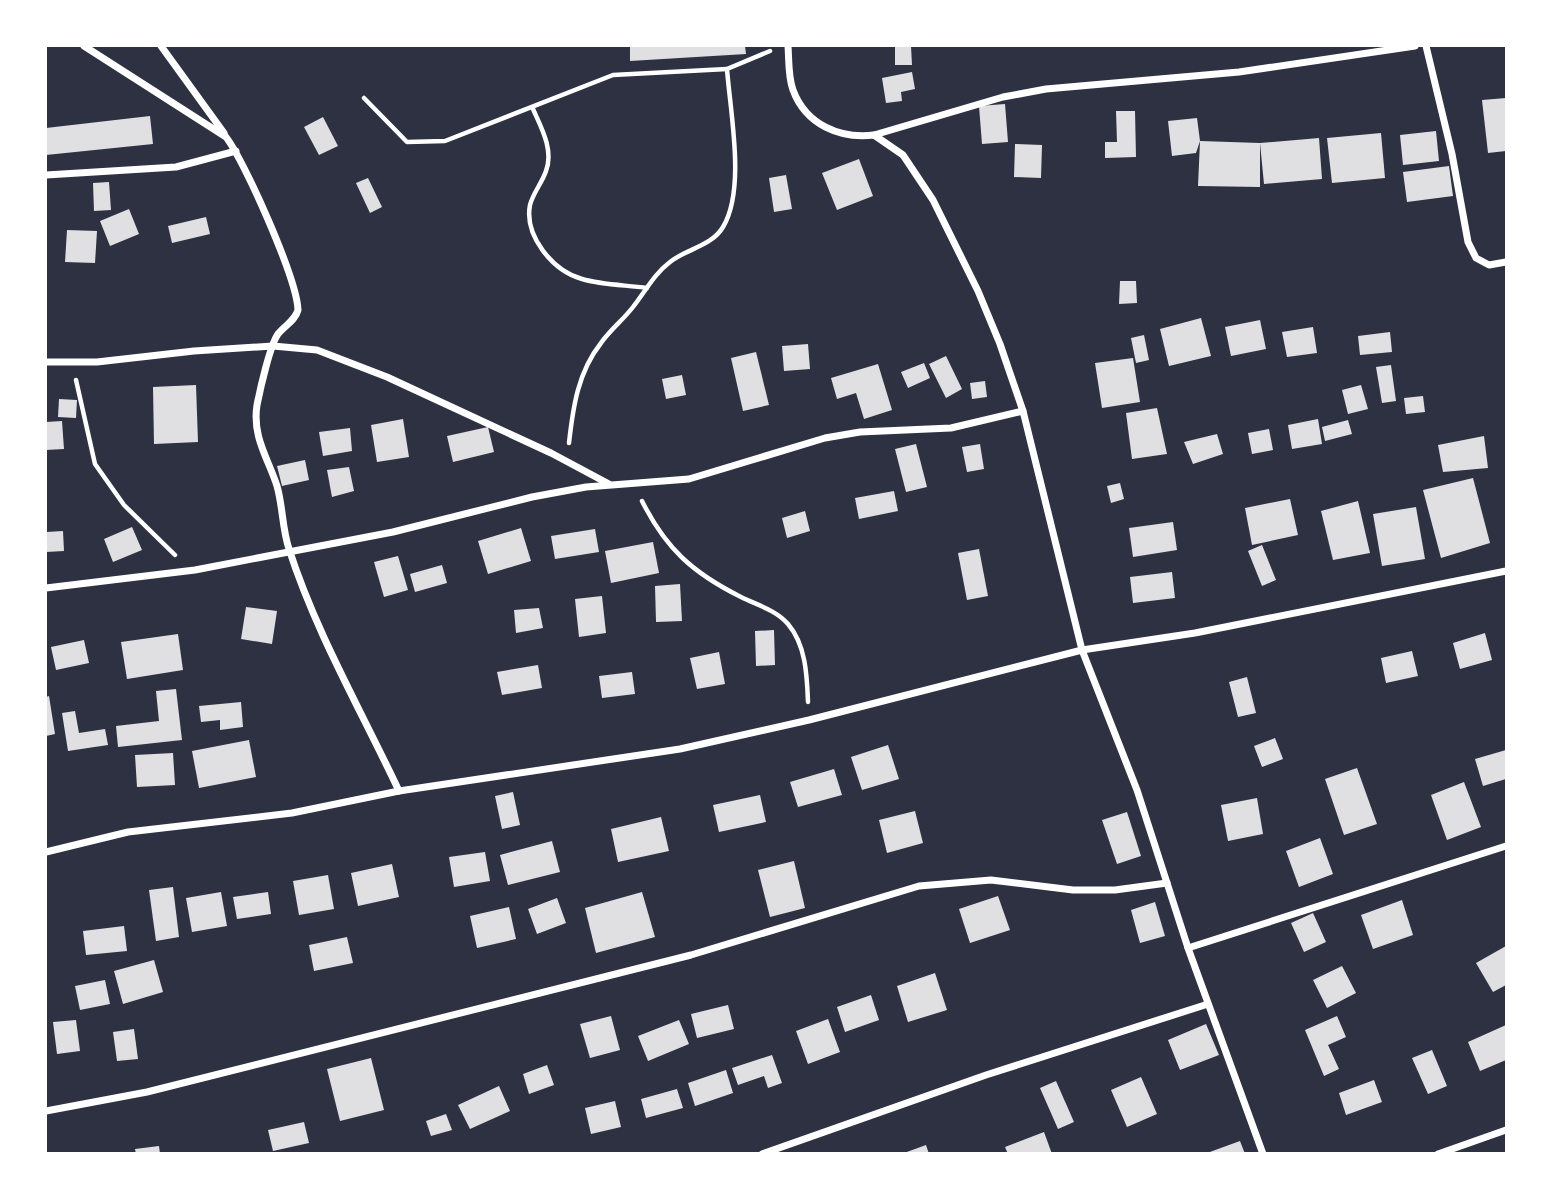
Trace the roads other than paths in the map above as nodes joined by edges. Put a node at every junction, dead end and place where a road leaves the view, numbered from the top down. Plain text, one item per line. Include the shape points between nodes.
1 (84, 46) edge
2 (160, 46) edge
3 (788, 46) edge
4 (1415, 46) edge
5 (1426, 46) edge
6 (874, 135) junction
7 (226, 137) junction
8 (236, 151) junction
9 (46, 175) edge
10 (1507, 261) edge
11 (273, 346) junction
12 (46, 362) edge
13 (1023, 411) junction
14 (610, 485) junction
15 (290, 551) junction
16 (1507, 572) edge
17 (46, 588) edge
18 (1082, 650) junction
19 (399, 791) junction
20 (1507, 846) edge
21 (46, 852) edge
22 (1167, 883) junction
23 (1188, 948) junction
24 (1208, 1004) junction
25 (46, 1111) edge
26 (1507, 1130) edge
27 (762, 1153) edge
28 (1263, 1153) edge
29 (1438, 1153) edge

1 - 7 street
2 - 7 street
3 - 6 street via 793,90 808,117 835,133
4 - 6 street via 1251,71 1046,89
5 - 10 street via 1468,242 1476,258 1489,265
6 - 13 street via 903,155 933,200 978,291
7 - 8 street
8 - 9 street via 176,167
8 - 11 street via 298,304 297,315
11 - 12 street via 97,362
11 - 14 street via 317,350 352,362
11 - 15 street via 257,405 256,435 278,492
13 - 14 street via 951,428 825,438 689,479
13 - 18 street
14 - 15 street via 532,496 393,532
15 - 17 street via 195,570
15 - 19 street via 319,626
16 - 18 street via 1195,633
18 - 19 street via 680,749
18 - 22 street via 1137,790
19 - 21 street via 292,813 128,832
20 - 23 street
22 - 23 street
22 - 25 street via 1115,890 991,880 919,886 691,955 147,1092
23 - 24 street
24 - 27 street
24 - 28 street
26 - 29 street

